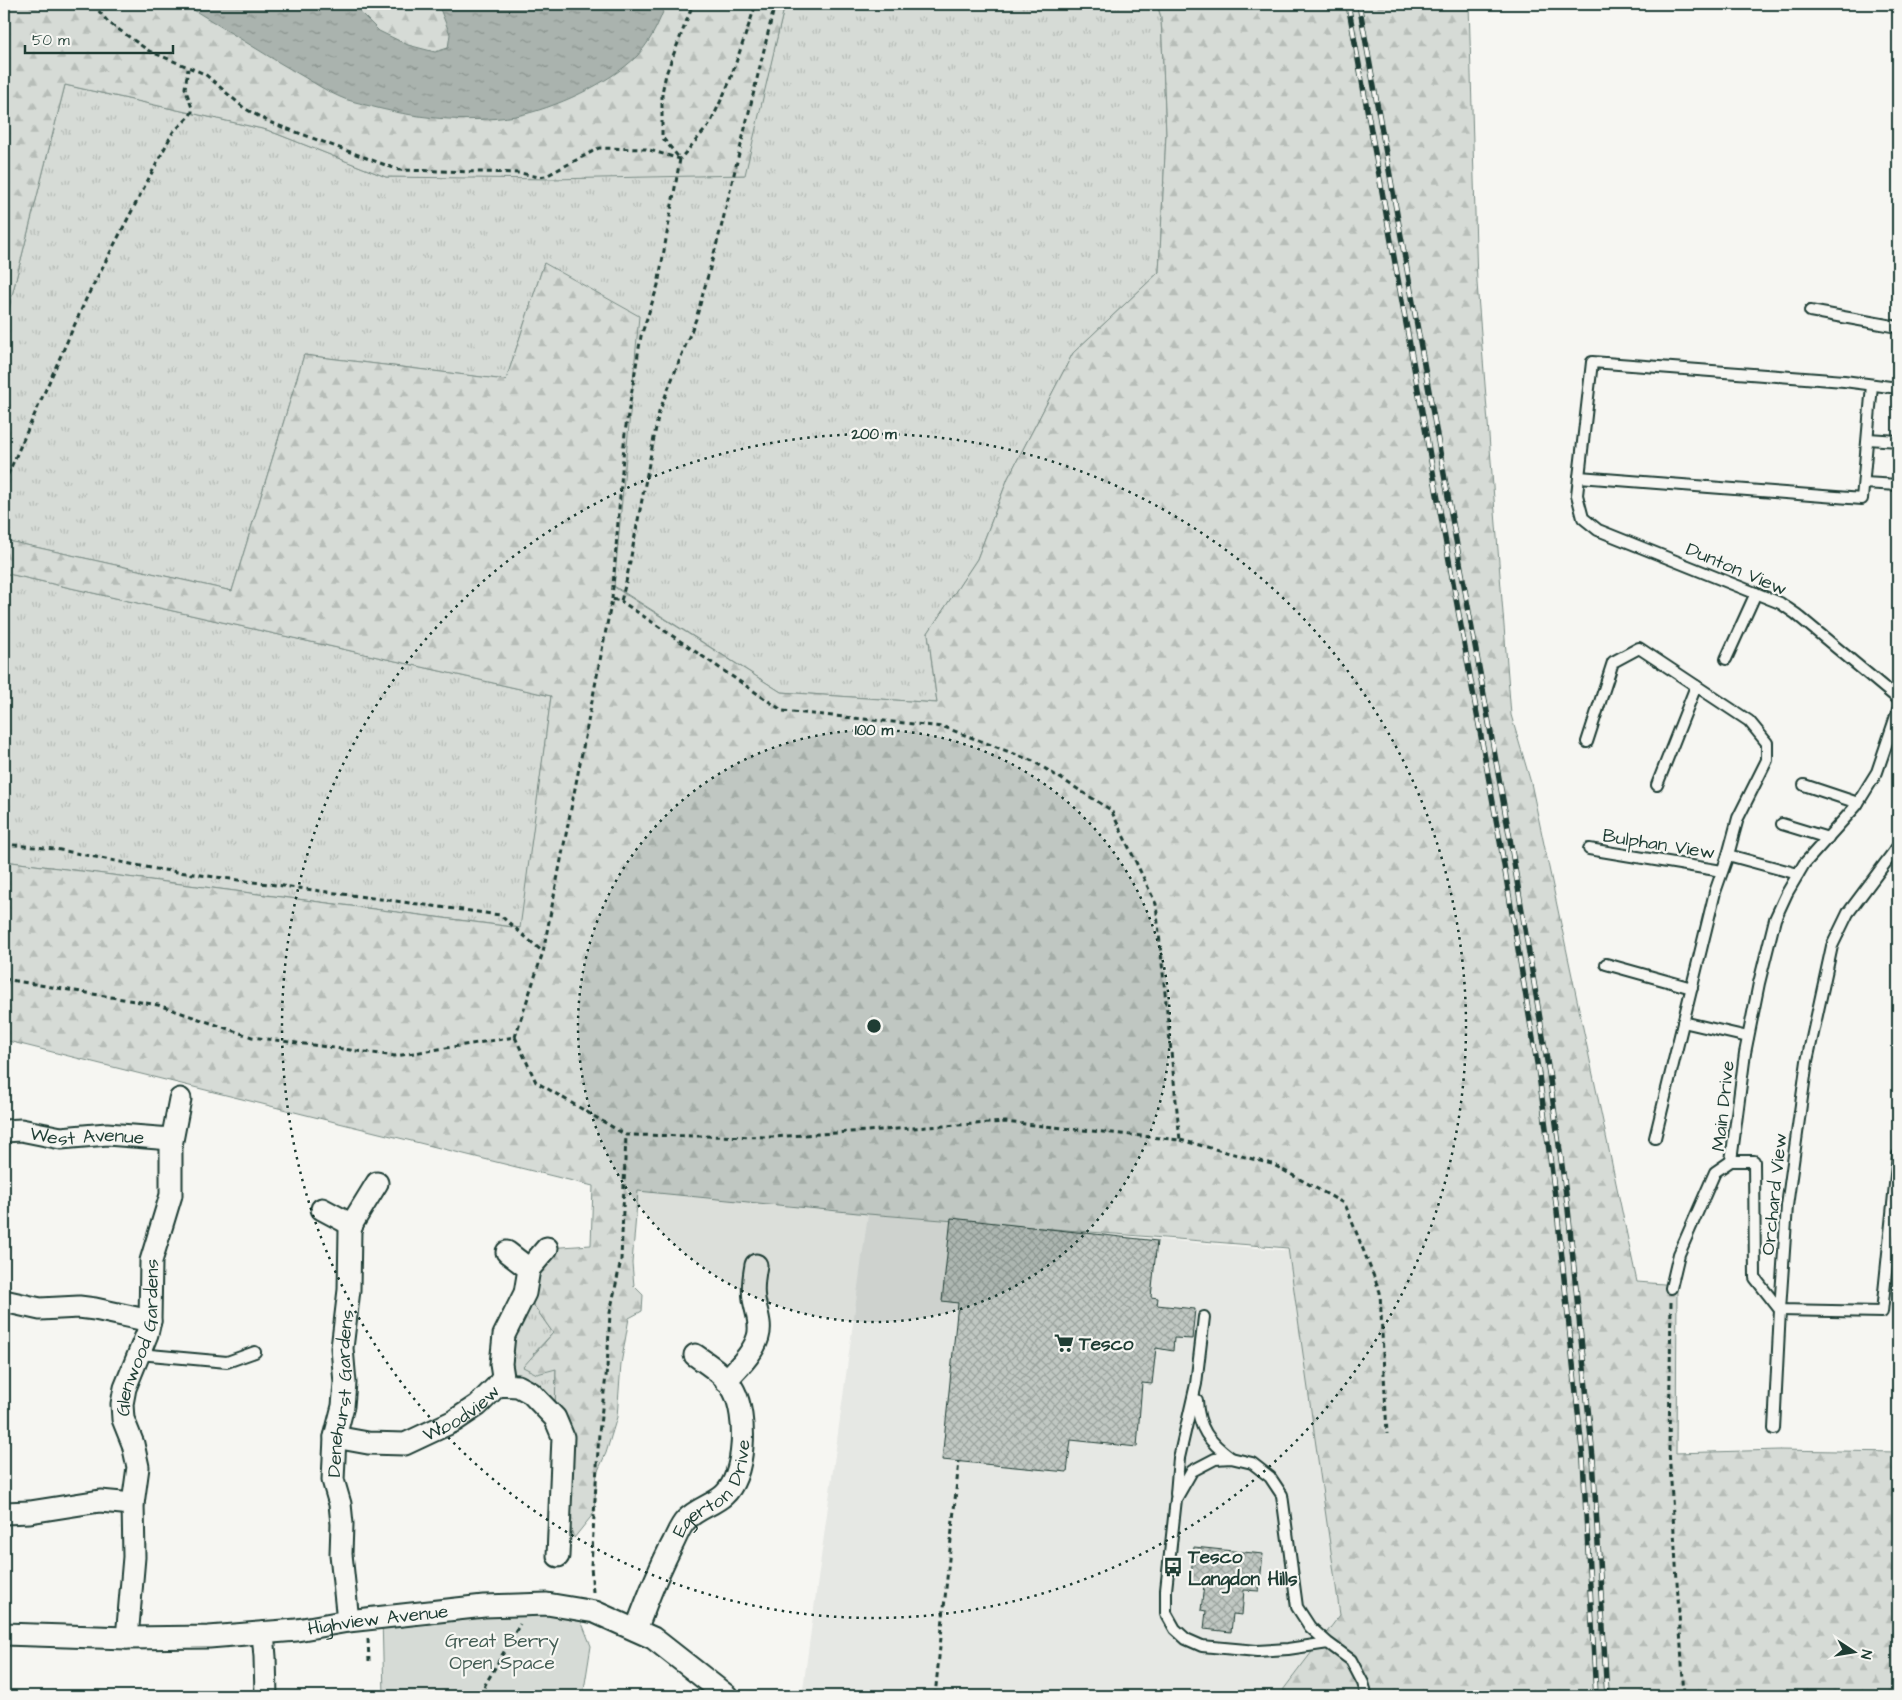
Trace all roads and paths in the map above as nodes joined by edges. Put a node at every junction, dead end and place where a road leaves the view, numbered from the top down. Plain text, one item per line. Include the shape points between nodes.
1 (93, 4) edge
2 (694, 4) edge
3 (756, 4) edge
4 (775, 4) edge
5 (188, 68) junction
6 (680, 160) junction
7 (1810, 311) dead end
8 (1898, 327) edge
9 (1872, 385) junction
10 (1898, 388) edge
11 (1868, 439) junction
12 (1898, 441) edge
13 (1579, 476) junction
14 (4, 483) edge
15 (1864, 483) junction
16 (1898, 486) edge
17 (1756, 593) junction
18 (612, 599) junction
19 (621, 601) junction
20 (1726, 659) dead end
21 (1696, 686) junction
22 (1898, 699) edge
23 (1898, 710) edge
24 (1587, 742) dead end
25 (1657, 785) dead end
26 (1804, 785) dead end
27 (1858, 803) junction
28 (1782, 824) dead end
29 (1828, 838) junction
30 (4, 844) edge
31 (1898, 846) edge
32 (1589, 849) dead end
33 (1728, 856) junction
34 (1722, 871) junction
35 (1798, 874) junction
36 (543, 952) junction
37 (1606, 964) dead end
38 (6, 980) edge
39 (1692, 988) junction
40 (1683, 1022) junction
41 (515, 1037) junction
42 (1748, 1037) junction
43 (180, 1099) dead end
44 (4, 1131) edge
45 (626, 1135) junction
46 (172, 1138) junction
47 (1655, 1138) dead end
48 (1180, 1140) junction
49 (1898, 1155) edge
50 (1731, 1161) junction
51 (376, 1183) dead end
52 (322, 1209) dead end
53 (352, 1225) junction
54 (547, 1248) dead end
55 (507, 1252) dead end
56 (756, 1265) dead end
57 (529, 1269) junction
58 (1671, 1288) joint
59 (4, 1302) edge
60 (1780, 1310) junction
61 (1204, 1317) dead end
62 (150, 1321) junction
63 (255, 1352) dead end
64 (139, 1354) junction
65 (695, 1355) dead end
66 (726, 1381) junction
67 (1196, 1384) junction
68 (498, 1385) junction
69 (1774, 1429) dead end
70 (1387, 1434) dead end
71 (335, 1437) junction
72 (1231, 1458) junction
73 (959, 1461) dead end
74 (1176, 1499) junction
75 (133, 1504) junction
76 (4, 1513) edge
77 (558, 1556) dead end
78 (516, 1606) junction
79 (595, 1612) junction
80 (348, 1621) junction
81 (636, 1630) junction
82 (4, 1634) edge
83 (263, 1634) junction
84 (127, 1638) junction
85 (1328, 1644) junction
86 (266, 1696) edge
87 (482, 1696) edge
88 (727, 1696) edge
89 (936, 1696) edge
90 (1366, 1696) edge
91 (1684, 1696) edge

1 - 5 path via 108,22 149,51
2 - 6 path via 666,74 662,94 662,137
3 - 6 path via 710,124
4 - 19 path via 698,310 659,412
5 - 6 path via 205,74 244,108 269,122 399,170 546,176 599,148 646,149
5 - 14 path via 185,88 192,112 173,132 87,297
6 - 18 path via 658,285 641,336 625,432
7 - 8 lane
9 - 10 lane, Dunton View
9 - 11 lane
9 - 13 lane, Dunton View via 1592,362
11 - 12 lane
11 - 15 lane
13 - 15 lane via 1862,499
13 - 17 lane, Dunton View via 1577,494 1583,518 1598,530
15 - 16 lane
17 - 20 lane
17 - 22 lane, Dunton View via 1796,614
18 - 19 path
18 - 36 path
19 - 48 path via 783,711 944,727 1033,761 1111,810 1156,904
21 - 24 lane, Bulphan View via 1639,648 1614,662
21 - 25 lane
21 - 33 lane, Bulphan View via 1749,721 1768,743 1768,760 1738,818
23 - 27 lane, Main Drive via 1877,772
26 - 27 lane
27 - 29 lane, Main Drive
28 - 29 lane
29 - 35 lane, Main Drive
30 - 36 path via 55,849 156,869 500,915
31 - 60 lane, Orchard View via 1848,913 1832,946 1803,1090 1787,1206
32 - 34 lane, Bulphan View
33 - 34 lane, Bulphan View
33 - 35 lane
34 - 39 lane, Bulphan View
35 - 42 lane, Main Drive via 1776,919
36 - 41 path
37 - 39 lane
38 - 41 path via 158,1005 252,1037 395,1056
39 - 40 lane, Bulphan View
40 - 42 lane
40 - 47 lane, Bulphan View
41 - 45 path via 536,1082
42 - 50 lane, Main Drive
43 - 46 street, Glenwood Gardens
44 - 46 street, West Avenue via 21,1130 61,1138 108,1134
45 - 48 path via 773,1137 1005,1122
45 - 79 path via 621,1260 610,1313 599,1433 591,1566
46 - 62 street, Glenwood Gardens via 171,1195 150,1260
48 - 70 path via 1272,1164 1345,1204 1380,1292
49 - 60 lane via 1882,1312
50 - 58 lane via 1715,1172 1710,1181 1680,1254
50 - 60 lane, Main Drive via 1754,1162 1755,1278
51 - 53 street, Denehurst Gardens
52 - 53 street
53 - 71 street, Denehurst Gardens via 342,1348 344,1391
54 - 57 street
55 - 57 street
56 - 66 street via 753,1292 760,1327 758,1338
57 - 68 street via 526,1293 504,1335 502,1378
58 - 91 path via 1669,1449
59 - 62 street via 40,1309 80,1307
60 - 69 lane
61 - 67 lane
62 - 64 street, Glenwood Gardens
63 - 64 lane via 227,1362
64 - 75 street, Glenwood Gardens via 124,1388 122,1404 123,1419 138,1467
65 - 66 street, Egerton Drive
66 - 81 street, Egerton Drive via 734,1390 739,1404 742,1451 735,1482 725,1495 686,1520 661,1566
67 - 72 lane via 1197,1412 1205,1434 1215,1447
67 - 74 lane via 1179,1458
68 - 71 street, Woodview via 478,1405 454,1421 405,1444 368,1443
68 - 77 street, Woodview via 518,1386 531,1393 555,1418 563,1437
71 - 80 street, Denehurst Gardens via 333,1480 340,1504
72 - 74 lane via 1215,1460 1192,1471
72 - 85 lane via 1252,1463 1270,1477 1282,1495 1297,1607 1310,1627
73 - 89 path
74 - 85 lane via 1166,1590 1166,1613 1175,1629 1186,1639 1202,1646 1257,1651
75 - 76 street via 100,1501
75 - 84 street, Glenwood Gardens via 134,1557
78 - 79 street, Highview Avenue via 548,1604
78 - 80 street, Highview Avenue via 484,1606
78 - 87 path via 521,1614 520,1627 485,1685
79 - 81 street, Highview Avenue
80 - 83 street, Highview Avenue
81 - 88 street, Highview Avenue via 653,1638
82 - 84 street, Highview Avenue
83 - 84 street, Highview Avenue
83 - 86 street
85 - 90 lane via 1352,1660

